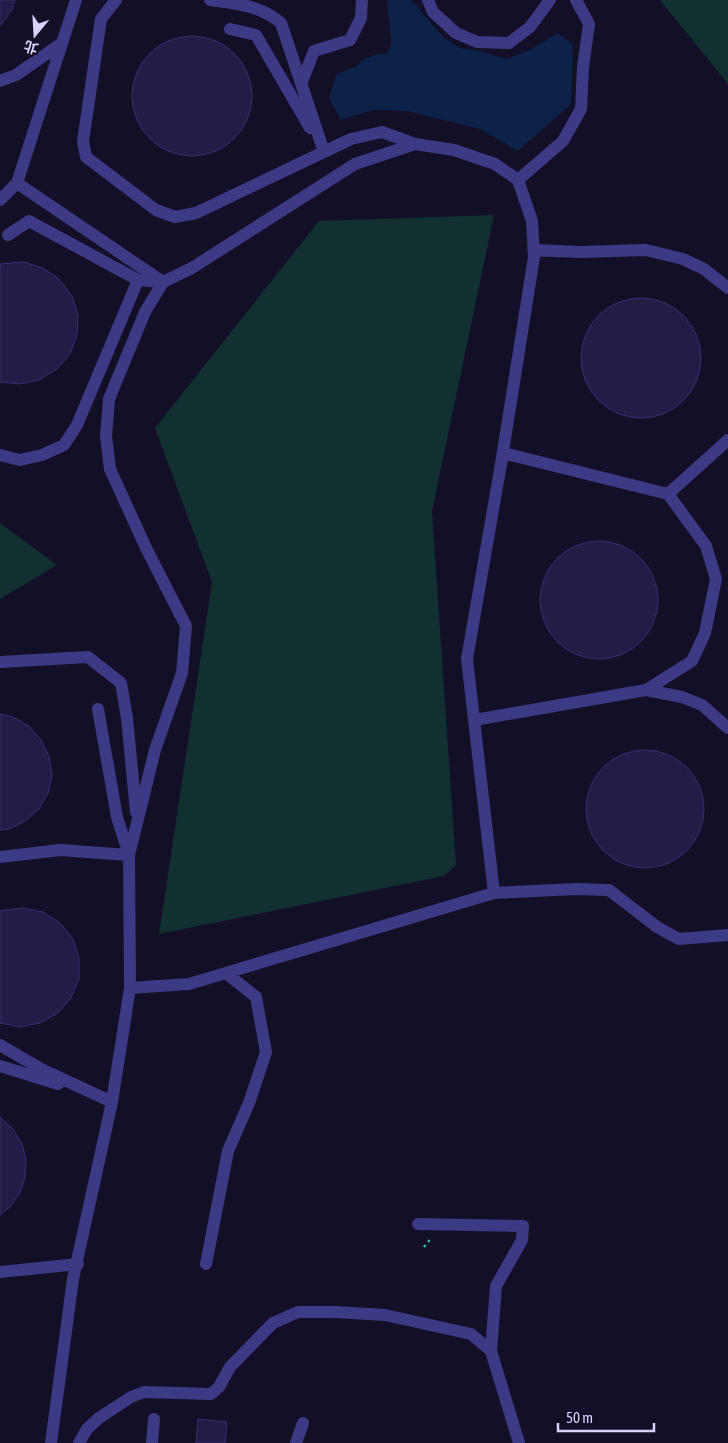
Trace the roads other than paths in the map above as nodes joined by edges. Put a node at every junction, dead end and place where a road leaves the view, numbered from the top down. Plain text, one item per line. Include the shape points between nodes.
1 (76, 0) edge
2 (116, 0) edge
3 (210, 0) edge
4 (263, 0) edge
5 (362, 0) edge
6 (428, 0) edge
7 (550, 0) edge
8 (576, 0) edge
9 (270, 13) junction
10 (230, 29) dead end
11 (62, 43) junction
12 (0, 81) edge
13 (302, 84) junction
14 (416, 144) junction
15 (518, 180) junction
16 (17, 183) junction
17 (0, 200) edge
18 (8, 235) dead end
19 (534, 250) junction
20 (138, 280) junction
21 (164, 282) junction
22 (728, 288) edge
23 (728, 440) edge
24 (503, 453) junction
25 (0, 455) edge
26 (668, 494) junction
27 (0, 662) edge
28 (646, 690) junction
29 (98, 709) dead end
30 (474, 720) junction
31 (728, 728) edge
32 (137, 824) junction
33 (129, 855) junction
34 (0, 857) edge
35 (494, 893) junction
36 (728, 935) edge
37 (226, 974) junction
38 (130, 988) junction
39 (0, 1045) edge
40 (0, 1066) edge
41 (112, 1102) junction
42 (418, 1224) dead end
43 (78, 1264) junction
44 (206, 1264) dead end
45 (0, 1272) edge
46 (491, 1351) junction
47 (154, 1419) dead end
48 (303, 1423) dead end
49 (51, 1443) edge
50 (79, 1443) edge
51 (152, 1443) edge
52 (296, 1443) edge
53 (519, 1443) edge

1 - 11 lane
2 - 14 lane via 101,19 83,141 86,157 156,210 175,216 196,213 351,139 382,132
3 - 9 lane
4 - 9 lane
5 - 13 lane via 361,18 350,40 314,51
6 - 7 lane via 433,12 456,33 477,42 509,43 530,27
8 - 15 lane via 589,24 581,109 563,141
9 - 13 lane via 281,23
10 - 13 lane via 256,35 324,152
11 - 12 lane via 16,75
11 - 16 lane
14 - 15 lane via 454,150 495,164
14 - 21 lane via 355,164 192,268
15 - 19 lane via 532,221
16 - 17 lane
16 - 21 lane
18 - 20 lane via 29,221
19 - 22 lane via 646,250 683,259 704,269
19 - 24 lane
20 - 21 lane
20 - 25 lane via 77,425 64,445 20,460
21 - 32 lane via 145,312 109,399 106,436 110,469 186,626 182,673 156,750
23 - 26 lane
24 - 26 lane
24 - 30 lane via 467,659
26 - 28 lane via 706,546 716,579 706,633 692,662
27 - 32 lane via 88,657 121,683
28 - 30 lane
28 - 31 lane via 682,697 702,705
29 - 33 lane via 117,817
30 - 35 lane
32 - 33 lane
33 - 34 lane via 60,850
33 - 38 lane
35 - 36 lane via 609,890 679,940
35 - 37 lane
37 - 38 lane via 189,984
37 - 44 lane via 256,997 266,1052 228,1151
38 - 41 lane
39 - 41 lane via 41,1070
40 - 41 lane
41 - 43 lane
42 - 46 lane via 523,1226 522,1240 496,1286
43 - 45 lane
43 - 49 lane via 73,1279
46 - 50 lane via 471,1334 385,1315 298,1312 273,1323 230,1367 219,1387 211,1394 144,1392 130,1397 87,1428
46 - 53 lane
47 - 51 lane
48 - 52 lane

